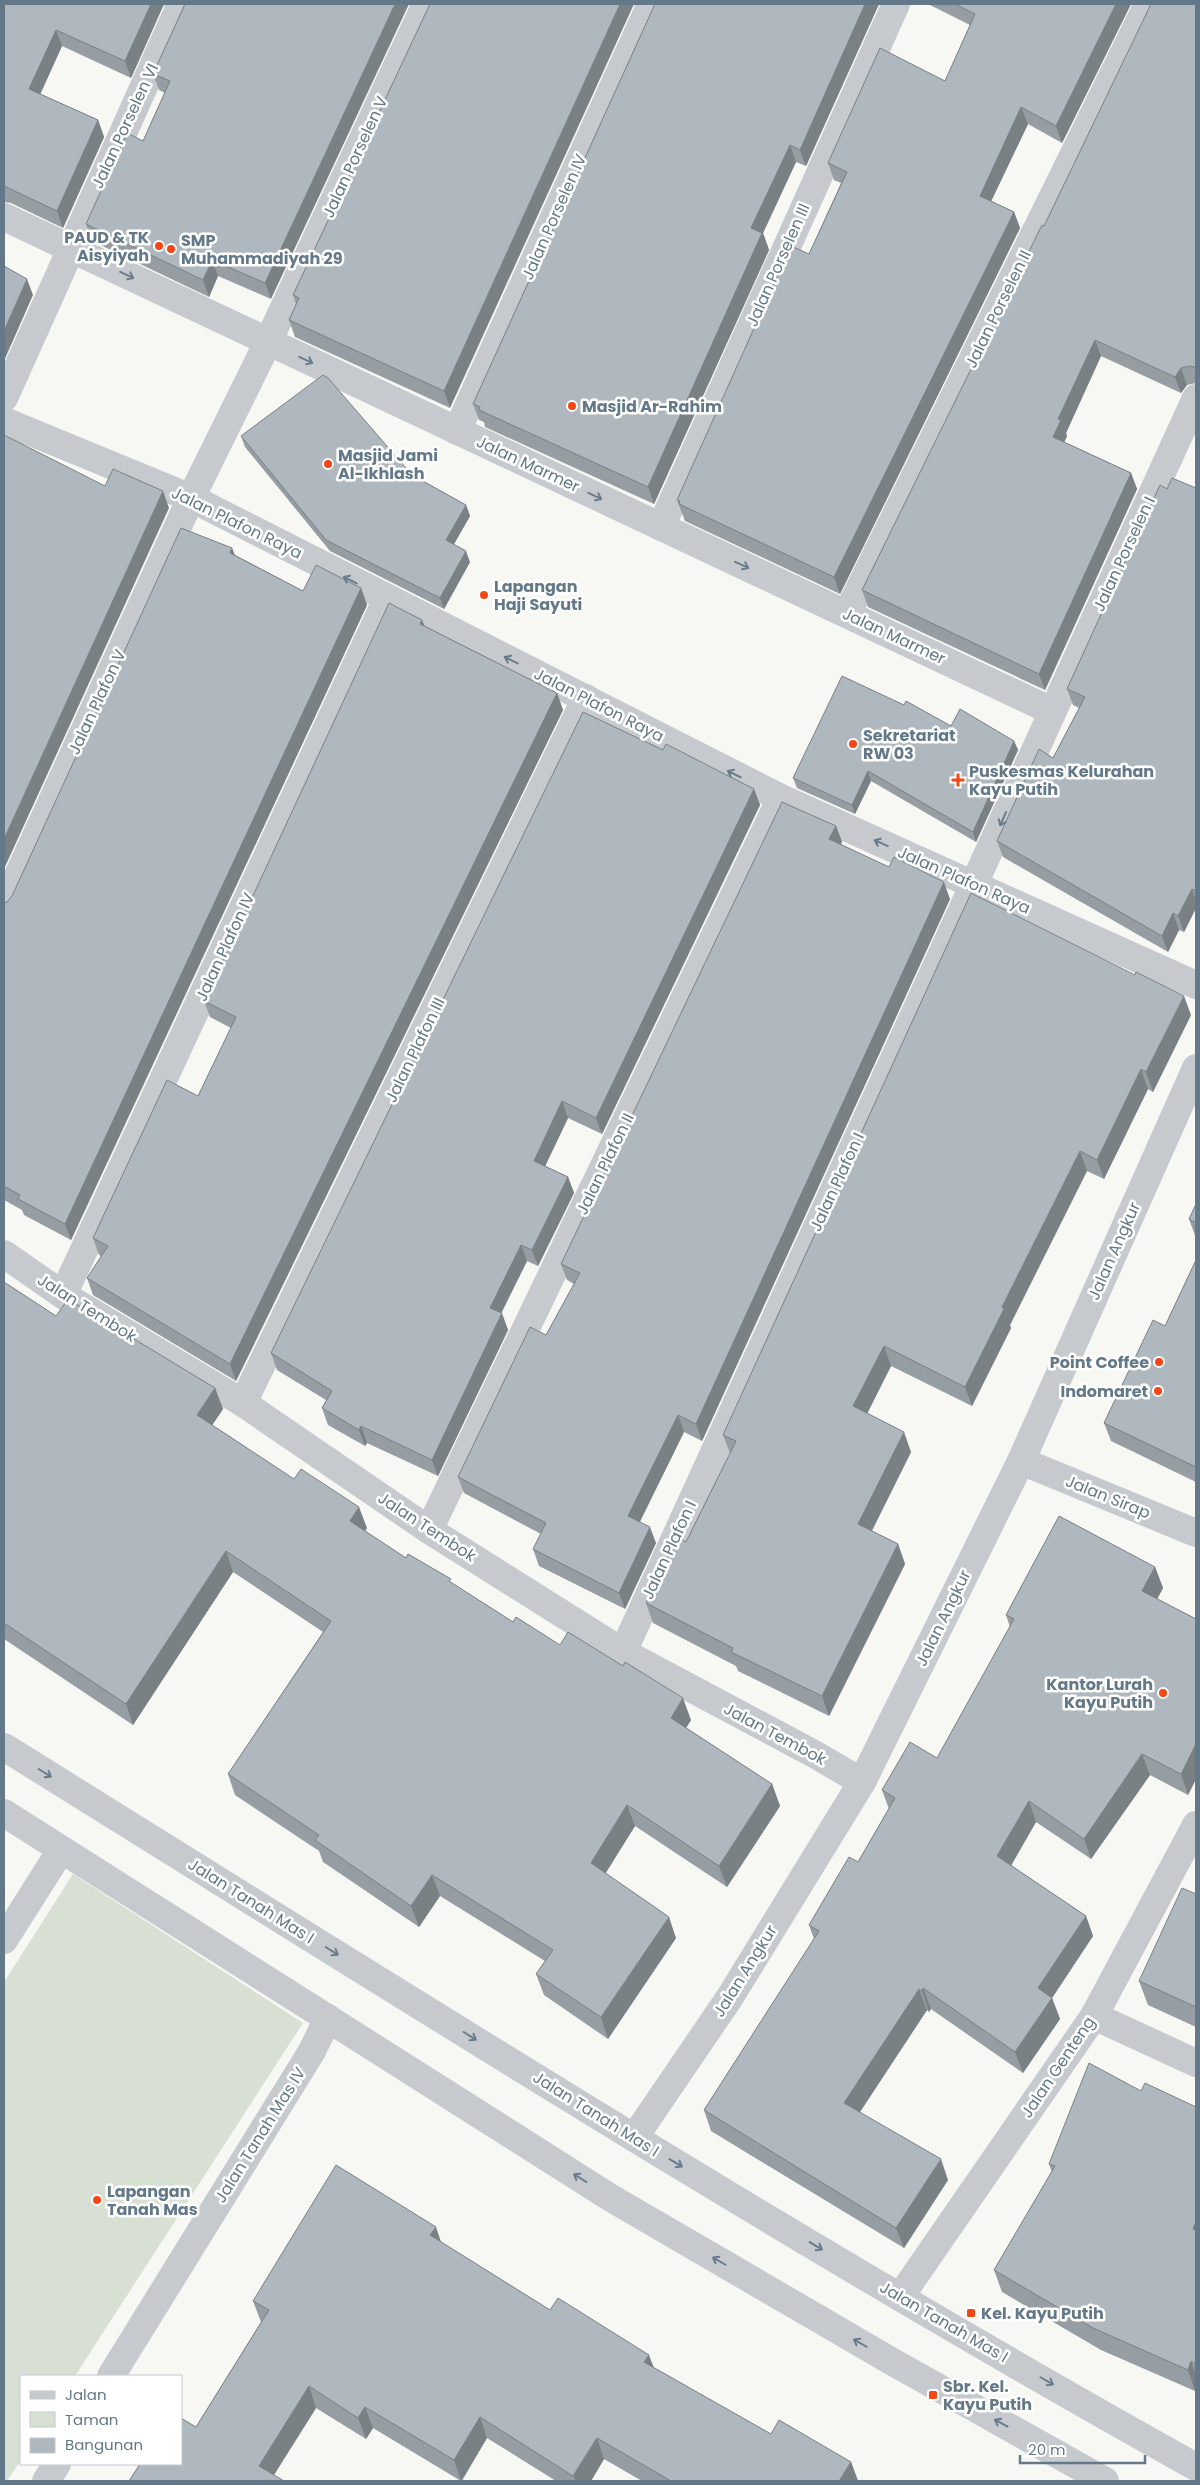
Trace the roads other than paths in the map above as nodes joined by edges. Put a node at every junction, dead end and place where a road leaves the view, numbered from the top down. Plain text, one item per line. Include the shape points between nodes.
1 (181, 4) edge
2 (426, 4) edge
3 (651, 4) edge
4 (896, 4) edge
5 (1148, 4) edge
6 (4, 217) edge
7 (70, 248) junction
8 (268, 342) junction
9 (4, 398) edge
10 (1196, 398) edge
11 (4, 420) edge
12 (457, 430) junction
13 (190, 498) junction
14 (660, 527) junction
15 (387, 599) junction
16 (847, 614) junction
17 (586, 698) junction
18 (1052, 711) junction
19 (781, 798) junction
20 (973, 885) junction
21 (4, 906) edge
22 (1196, 985) edge
23 (1196, 1068) edge
24 (4, 1254) edge
25 (63, 1296) junction
26 (243, 1403) junction
27 (1021, 1461) junction
28 (429, 1530) junction
29 (1196, 1533) edge
30 (622, 1652) junction
31 (4, 1747) edge
32 (862, 1782) junction
33 (4, 1813) edge
34 (1196, 1825) edge
35 (61, 1850) junction
36 (4, 1940) edge
37 (1094, 2016) junction
38 (328, 2018) junction
39 (1196, 2063) edge
40 (634, 2138) junction
41 (900, 2297) junction
42 (112, 2375) edge
43 (56, 2465) edge
44 (1196, 2467) edge
45 (46, 2481) edge
46 (1104, 2481) edge

1 - 7 street, Jalan Porselen VI
2 - 8 street, Jalan Porselen V
3 - 12 street, Jalan Porselen IV
4 - 14 street, Jalan Porselen III
5 - 16 street, Jalan Porselen II
6 - 7 street, Jalan Marmer
7 -> 8 street, Jalan Marmer
7 - 9 street, Jalan Porselen VI
8 -> 12 street, Jalan Marmer
8 - 13 street, Jalan Porselen V
10 - 18 street, Jalan Porselen I
11 - 13 street, Jalan Plafon Raya
12 -> 14 street, Jalan Marmer
15 -> 13 street, Jalan Plafon Raya
13 - 21 street, Jalan Plafon V
14 -> 16 street, Jalan Marmer
17 -> 15 street, Jalan Plafon Raya
15 - 25 street, Jalan Plafon IV
16 - 18 street, Jalan Marmer
19 -> 17 street, Jalan Plafon Raya
17 - 26 street, Jalan Plafon III
18 -> 20 street, Jalan Plafon I
20 -> 19 street, Jalan Plafon Raya
19 - 28 street, Jalan Plafon II
20 - 22 street, Jalan Plafon Raya
20 - 30 street, Jalan Plafon I
23 - 27 street, Jalan Angkur
24 - 25 street, Jalan Tembok
25 - 26 street, Jalan Tembok
26 - 28 street, Jalan Tembok
27 - 29 street, Jalan Sirap
27 - 32 street, Jalan Angkur
28 - 30 street, Jalan Tembok
30 - 32 street, Jalan Tembok
31 -> 40 street, Jalan Tanah Mas I
32 - 40 street, Jalan Angkur via 730,1997
33 - 35 street
34 - 37 street, Jalan Genteng
35 - 36 street
35 - 38 street
37 - 39 street
37 - 41 street, Jalan Genteng
38 - 42 street, Jalan Tanah Mas IV via 312,2051
46 -> 38 street via 611,2198
40 -> 41 street, Jalan Tanah Mas I
41 -> 44 street, Jalan Tanah Mas I
43 - 45 street

